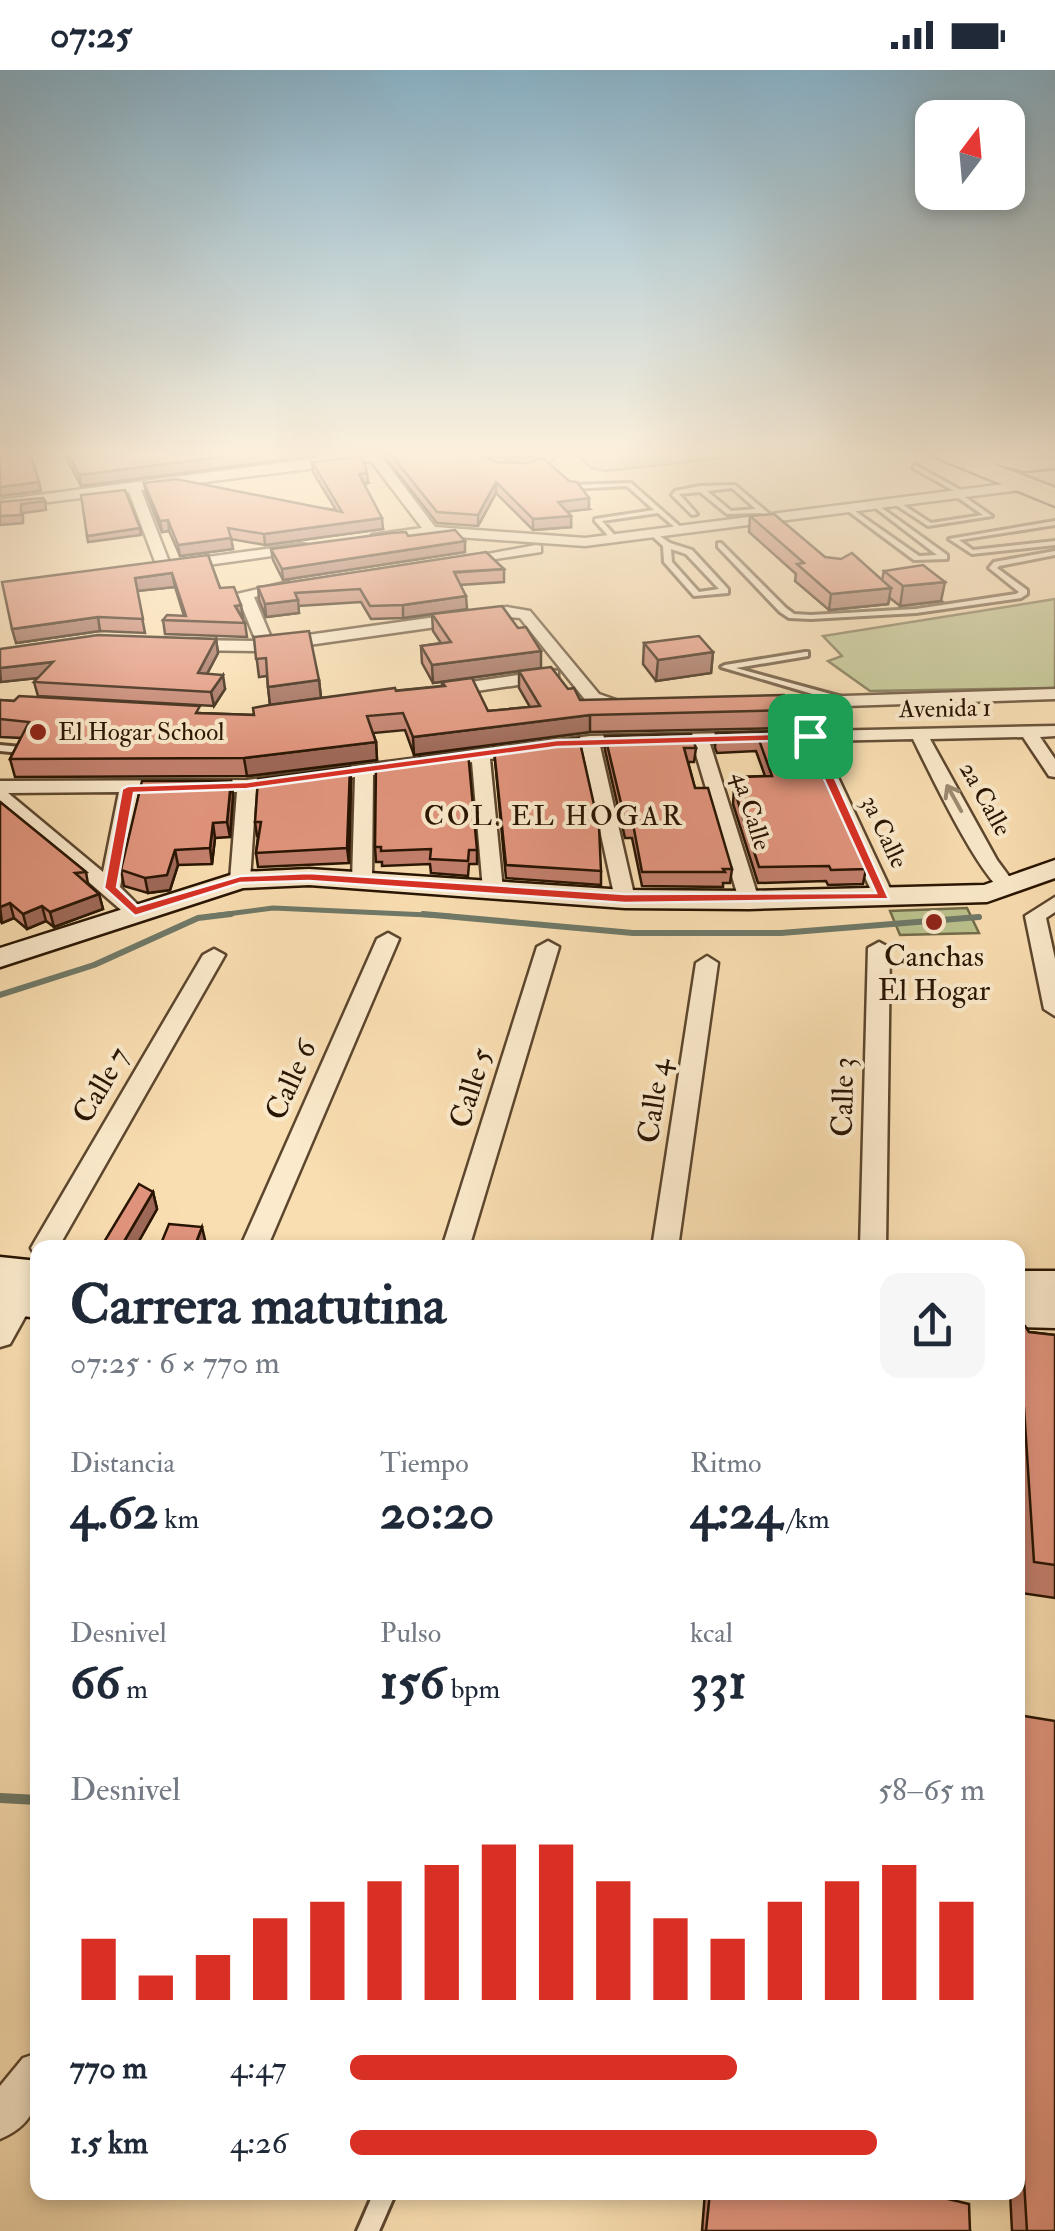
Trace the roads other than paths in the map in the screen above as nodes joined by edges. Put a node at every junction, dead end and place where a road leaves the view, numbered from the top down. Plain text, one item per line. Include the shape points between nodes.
1 (159, 553) edge
2 (266, 553) edge
3 (511, 553) edge
4 (667, 553) edge
5 (690, 553) edge
6 (728, 553) edge
7 (910, 553) edge
8 (939, 553) edge
9 (1055, 554) edge
10 (1041, 556) junction
11 (434, 564) edge
12 (1055, 564) edge
13 (164, 567) junction
14 (146, 570) edge
15 (304, 584) edge
16 (168, 644) edge
17 (266, 646) junction
18 (804, 654) dead end
19 (570, 673) junction
20 (417, 694) edge
21 (1055, 694) edge
22 (848, 702) junction
23 (738, 705) edge
24 (646, 708) edge
25 (1028, 732) junction
26 (1055, 732) edge
27 (919, 735) junction
28 (810, 736) junction
29 (700, 739) junction
30 (590, 741) junction
31 (0, 748) edge
32 (21, 750) edge
33 (481, 756) junction
34 (364, 772) junction
35 (1055, 772) edge
36 (247, 786) junction
37 (0, 787) edge
38 (128, 789) junction
39 (0, 795) edge
40 (1055, 868) edge
41 (240, 880) junction
42 (362, 881) junction
43 (110, 888) junction
44 (493, 890) junction
45 (996, 890) junction
46 (884, 896) junction
47 (625, 898) junction
48 (749, 900) junction
49 (1055, 903) edge
50 (135, 912) junction
51 (1035, 916) junction
52 (388, 939) dead end
53 (548, 947) dead end
54 (879, 948) dead end
55 (4, 951) edge
56 (214, 955) dead end
57 (707, 963) dead end
58 (1055, 1009) edge
59 (49, 1240) edge
60 (257, 1240) edge
61 (458, 1240) edge
62 (666, 1240) edge
63 (873, 1240) edge
64 (26, 1279) edge
65 (1025, 1285) edge
66 (1055, 1286) edge
67 (1025, 1312) edge
68 (1055, 1312) edge
69 (0, 1336) edge
70 (30, 2082) edge
71 (0, 2118) edge
72 (381, 2200) edge
73 (368, 2231) edge

1 - 13 street
2 - 13 street
3 - 11 street
4 - 5 lane via 697,594 725,591
6 - 10 lane via 783,610 812,617 1018,596 1024,592 994,568
7 - 8 lane via 944,557
9 - 10 lane
10 - 12 lane
13 - 14 street
15 - 17 street via 245,594
16 - 17 street
17 - 19 street via 508,612 525,614
18 - 22 lane via 725,668
19 - 20 street
19 - 24 street via 606,704
21 - 22 street
22 - 23 street
25 - 26 street, Avenida 1
25 - 27 street, Avenida 1
25 - 35 street
27 - 28 street, Avenida 1
45 -> 27 street, 2a Calle via 988,862
28 - 29 street, Avenida 1
28 - 46 street, 3a Calle
29 - 30 street, Avenida 1
29 - 48 street, 4a Calle
30 - 33 street, Avenida 1
30 - 47 street
31 - 32 lane
33 - 34 street, Avenida 1
33 - 44 street
34 - 36 street, Avenida 1
34 - 42 street
36 - 38 street, Avenida 1
36 - 41 street
37 - 38 street, Avenida 1
38 - 43 street
39 - 43 street
40 - 45 street
41 - 42 street
41 - 50 street
42 - 44 street
43 - 50 street
44 - 47 street
45 - 46 street
45 - 51 street
46 - 48 street
47 - 48 street
49 - 51 street
50 - 55 street
51 - 58 street
52 - 60 street, Calle 6
53 - 61 street, Calle 5
54 - 63 street, Calle 3
56 - 59 street, Calle 7
57 - 62 street, Calle 4
64 - 69 street, Calle 7
65 - 66 street
67 - 68 street
70 - 71 street
72 - 73 lane

